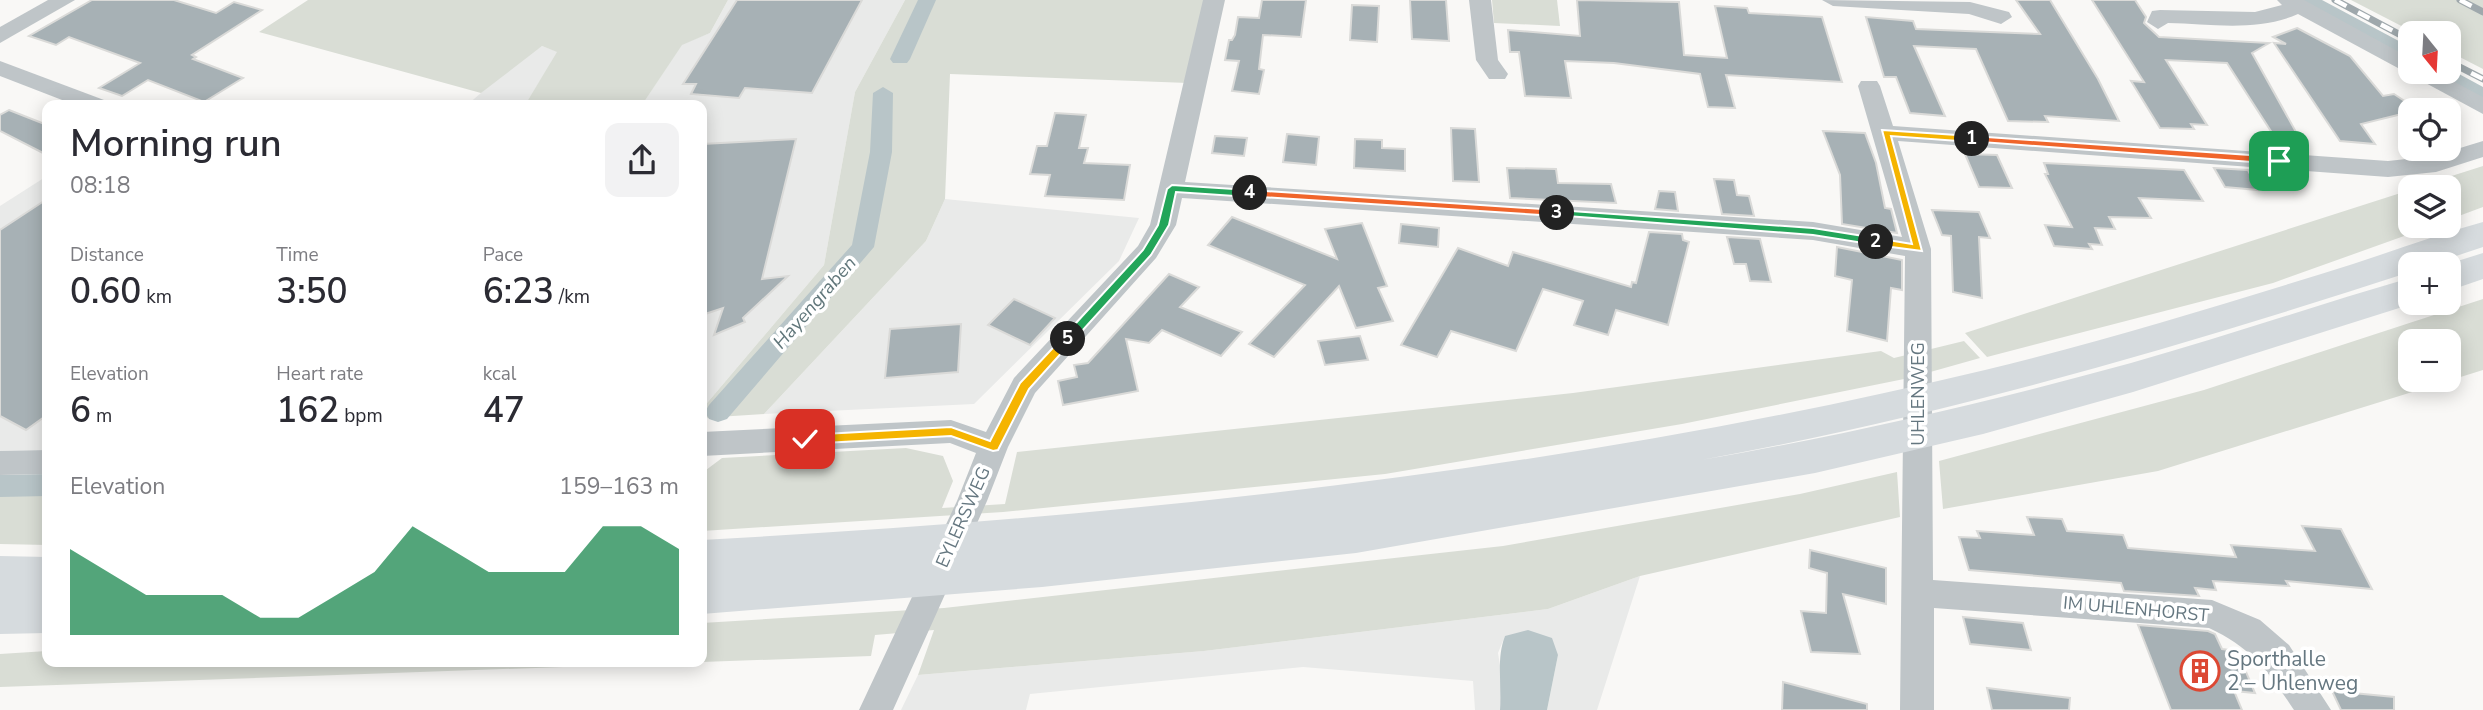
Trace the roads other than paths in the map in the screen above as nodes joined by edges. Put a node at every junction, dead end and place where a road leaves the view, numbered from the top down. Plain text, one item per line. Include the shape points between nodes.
1 (64, 0) edge
2 (1214, 0) edge
3 (1480, 0) edge
4 (1833, 0) edge
5 (2293, 3) edge
6 (2001, 17) dead end
7 (2158, 22) dead end
8 (0, 36) edge
9 (2398, 60) edge
10 (0, 68) edge
11 (1497, 74) dead end
12 (2441, 84) edge
13 (1869, 86) dead end
14 (83, 100) edge
15 (2483, 107) edge
16 (1885, 132) junction
17 (2483, 149) edge
18 (1172, 189) junction
19 (2483, 234) edge
20 (1918, 249) junction
21 (2483, 266) edge
22 (2461, 274) edge
23 (2398, 295) edge
24 (1972, 404) junction
25 (707, 444) edge
26 (993, 447) junction
27 (42, 462) edge
28 (0, 463) edge
29 (707, 558) edge
30 (846, 567) junction
31 (0, 575) edge
32 (42, 576) edge
33 (1917, 593) junction
34 (707, 594) edge
35 (42, 613) edge
36 (0, 614) edge
37 (876, 710) edge
38 (1917, 710) edge
39 (2314, 710) edge

1 - 8 street
2 - 18 street, EYLERSWEG
3 - 11 street via 1487,60
4 - 6 street via 1970,8
5 - 7 street via 2274,17 2160,16
5 - 9 street
10 - 14 street
12 - 15 street
13 - 16 street, UHLENWEG
16 - 17 street via 2388,169 2436,164
16 - 20 street, UHLENWEG
18 - 20 street via 1813,231
18 - 26 street, EYLERSWEG via 1163,225 1147,252 1024,386
19 - 24 highway
20 - 33 street, UHLENWEG
21 - 22 highway
23 - 24 highway via 2146,373
24 - 30 highway via 1356,535 1039,551
25 - 26 street via 951,431
26 - 37 street, EYLERSWEG
27 - 28 street
29 - 30 highway
30 - 34 highway
31 - 32 highway
33 - 38 street, UHLENWEG
33 - 39 street, IM UHLENHORST via 2212,614 2248,630 2277,656
35 - 36 highway

